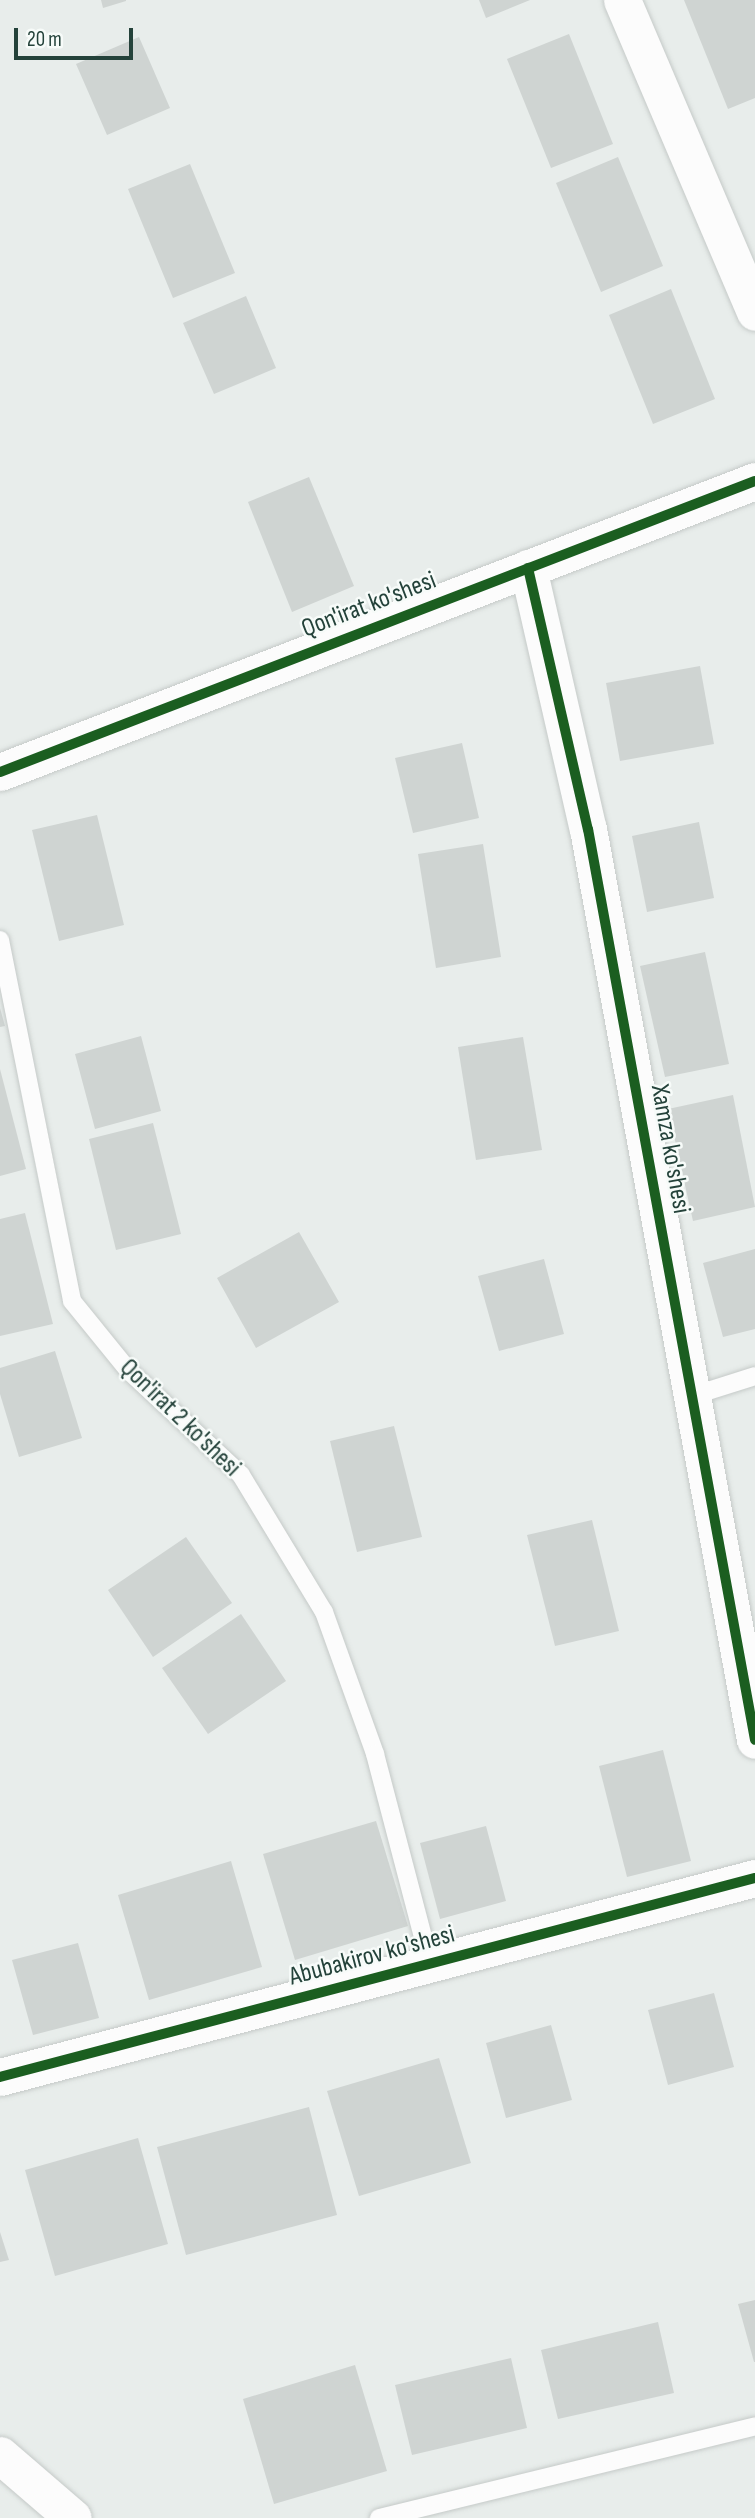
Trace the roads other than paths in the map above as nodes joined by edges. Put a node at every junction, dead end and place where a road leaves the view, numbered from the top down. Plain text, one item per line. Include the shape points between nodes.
1 (622, 0) edge
2 (755, 313) edge
3 (755, 481) edge
4 (528, 568) junction
5 (0, 772) edge
6 (0, 940) edge
7 (755, 1376) edge
8 (692, 1396) junction
9 (755, 1740) edge
10 (755, 1878) edge
11 (430, 1964) junction
12 (0, 2077) edge
13 (755, 2426) edge
14 (0, 2455) edge
15 (73, 2518) edge
16 (379, 2518) edge

1 - 2 street
3 - 4 street, Qon'irat ko'shesi
4 - 5 street, Qon'irat ko'shesi
4 - 8 street, Xamza ko'shesi via 588,829
6 - 11 lane, Qon'irat 2 ko'shesi via 72,1301 128,1370 241,1475 324,1612 375,1754
7 - 8 lane
8 - 9 street, Xamza ko'shesi
10 - 11 street, Abubakirov ko'shesi
11 - 12 street, Abubakirov ko'shesi
13 - 16 lane
14 - 15 street

